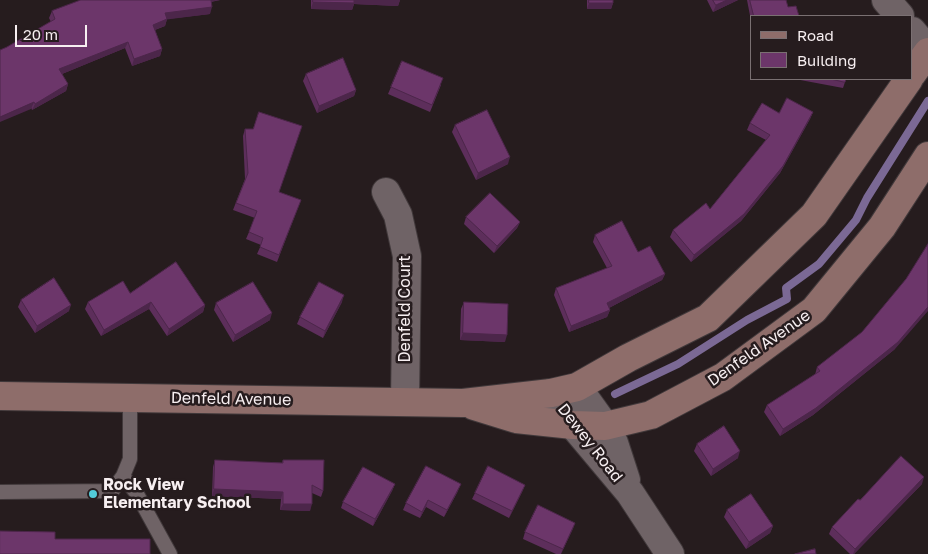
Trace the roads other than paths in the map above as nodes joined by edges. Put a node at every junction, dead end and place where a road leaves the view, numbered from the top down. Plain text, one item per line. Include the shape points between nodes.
1 (886, 0) edge
2 (899, 15) edge
3 (913, 32) edge
4 (928, 51) edge
5 (913, 73) edge
6 (908, 80) edge
7 (928, 156) edge
8 (386, 192) dead end
9 (564, 390) junction
10 (0, 396) edge
11 (130, 397) junction
12 (405, 401) junction
13 (463, 403) junction
14 (573, 425) junction
15 (605, 426) junction
16 (123, 476) junction
17 (0, 492) edge
18 (630, 493) junction
19 (170, 554) edge
20 (670, 554) edge

1 - 2 street
3 - 4 street
4 - 5 street
6 - 9 street, Denfeld Avenue via 814,215 708,318
7 - 15 street, Denfeld Avenue via 882,227 814,310 723,377 652,415
8 - 12 street, Denfeld Court via 398,215 407,256
9 - 13 street, Denfeld Avenue
9 - 14 street, Dewey Road
9 - 15 street, Dewey Road
10 - 11 street, Denfeld Avenue
11 - 12 street, Denfeld Avenue
11 - 16 lane via 130,459
12 - 13 street, Denfeld Avenue
13 - 14 street, Denfeld Avenue via 516,419
14 - 15 street, Denfeld Avenue
14 - 18 street, Dewey Road
15 - 18 street, Dewey Road
16 - 17 lane via 112,491
16 - 19 lane via 137,494
18 - 20 street, Dewey Road

